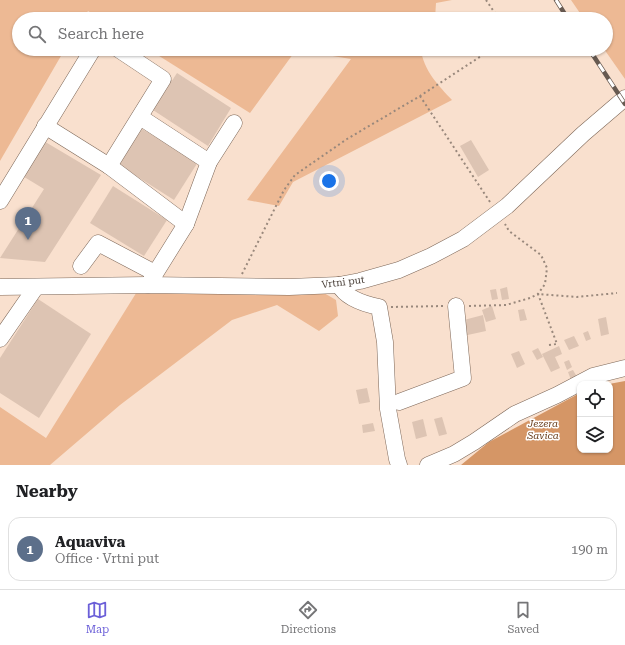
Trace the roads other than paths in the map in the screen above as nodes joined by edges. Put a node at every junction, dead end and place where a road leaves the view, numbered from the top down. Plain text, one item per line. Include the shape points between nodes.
1 (89, 56) edge
2 (128, 56) edge
3 (625, 98) edge
4 (140, 116) junction
5 (234, 123) dead end
6 (45, 126) junction
7 (209, 162) junction
8 (109, 166) junction
9 (0, 202) edge
10 (186, 224) junction
11 (81, 266) dead end
12 (152, 279) junction
13 (338, 285) junction
14 (0, 287) edge
15 (36, 287) junction
16 (456, 306) dead end
17 (0, 339) edge
18 (625, 368) edge
19 (400, 402) dead end
20 (399, 465) edge
21 (428, 465) edge

1 - 6 street
2 - 4 street via 163,79
3 - 13 street, Vrtni put via 507,206 463,239 400,270
4 - 7 street
4 - 8 street
5 - 7 street
6 - 8 street
6 - 9 street
7 - 10 street
8 - 10 street
10 - 12 street
11 - 12 street via 98,243
12 - 13 street, Vrtni put via 236,286
12 - 15 street, Vrtni put
13 - 20 street via 343,292 355,299 379,307 385,342 388,409
14 - 15 street, Vrtni put
15 - 17 street
16 - 19 street via 464,378
18 - 21 street via 593,376 515,414 454,454

